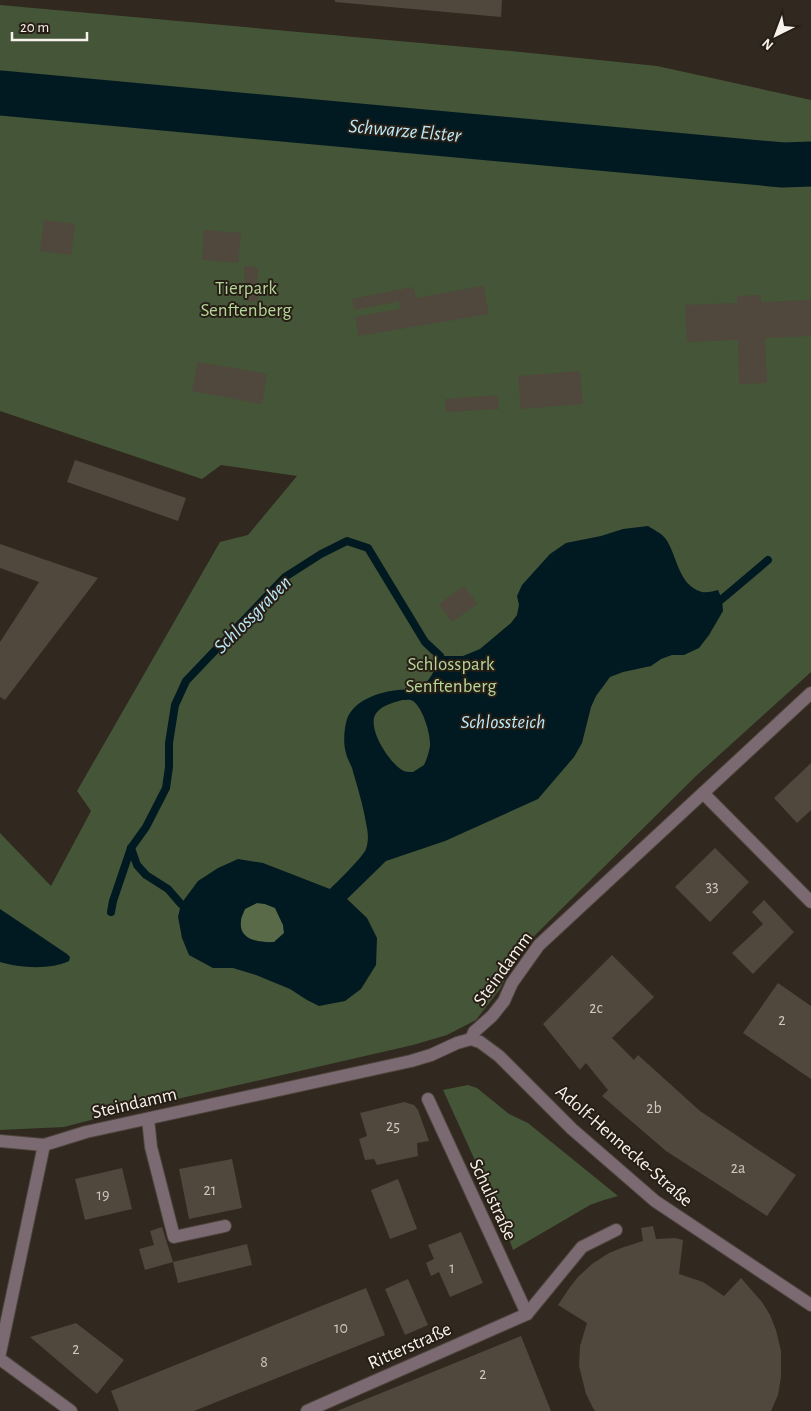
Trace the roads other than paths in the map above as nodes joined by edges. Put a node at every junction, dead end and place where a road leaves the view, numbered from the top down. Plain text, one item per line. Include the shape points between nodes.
1 (811, 693) edge
2 (703, 793) junction
3 (811, 902) edge
4 (471, 1038) junction
5 (428, 1099) dead end
6 (148, 1119) junction
7 (0, 1141) edge
8 (44, 1145) junction
9 (225, 1226) dead end
10 (616, 1230) dead end
11 (811, 1305) edge
12 (527, 1314) junction
13 (0, 1353) edge
14 (0, 1359) edge
15 (71, 1411) edge
16 (307, 1411) edge

1 - 2 street, Steindamm
2 - 3 street
2 - 4 street, Steindamm via 539,945 512,983 504,1001
4 - 6 street, Steindamm via 431,1055
4 - 11 street, Adolf-Hennecke-Straße via 499,1056 572,1129 655,1201
5 - 12 street, Schulstraße
6 - 8 street, Steindamm
6 - 9 street via 151,1147 174,1237
7 - 8 street, Steindamm
8 - 13 street
10 - 12 street via 582,1247
12 - 16 street, Ritterstraße
14 - 15 street

